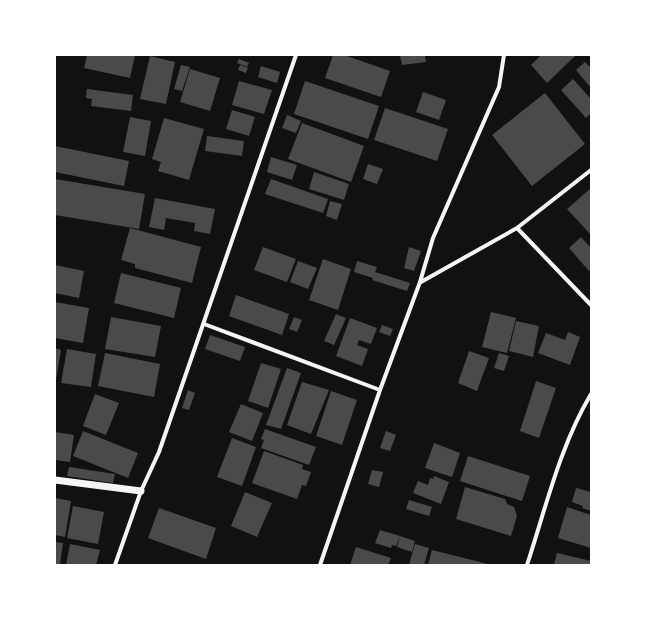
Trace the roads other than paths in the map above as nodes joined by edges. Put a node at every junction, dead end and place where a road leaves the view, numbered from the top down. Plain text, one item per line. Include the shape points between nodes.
1 (296, 55) edge
2 (504, 55) edge
3 (591, 170) edge
4 (517, 228) junction
5 (420, 282) junction
6 (591, 305) edge
7 (204, 324) junction
8 (380, 390) junction
9 (591, 394) edge
10 (55, 480) edge
11 (141, 491) junction
12 (115, 565) edge
13 (320, 565) edge
14 (527, 565) edge

1 - 7 street
2 - 5 street via 499,87 441,219
3 - 4 street
4 - 5 street
4 - 6 street
5 - 8 street
7 - 8 street
7 - 11 street via 159,452
8 - 13 street
9 - 14 street via 580,413 550,490
10 - 11 street
11 - 12 street

